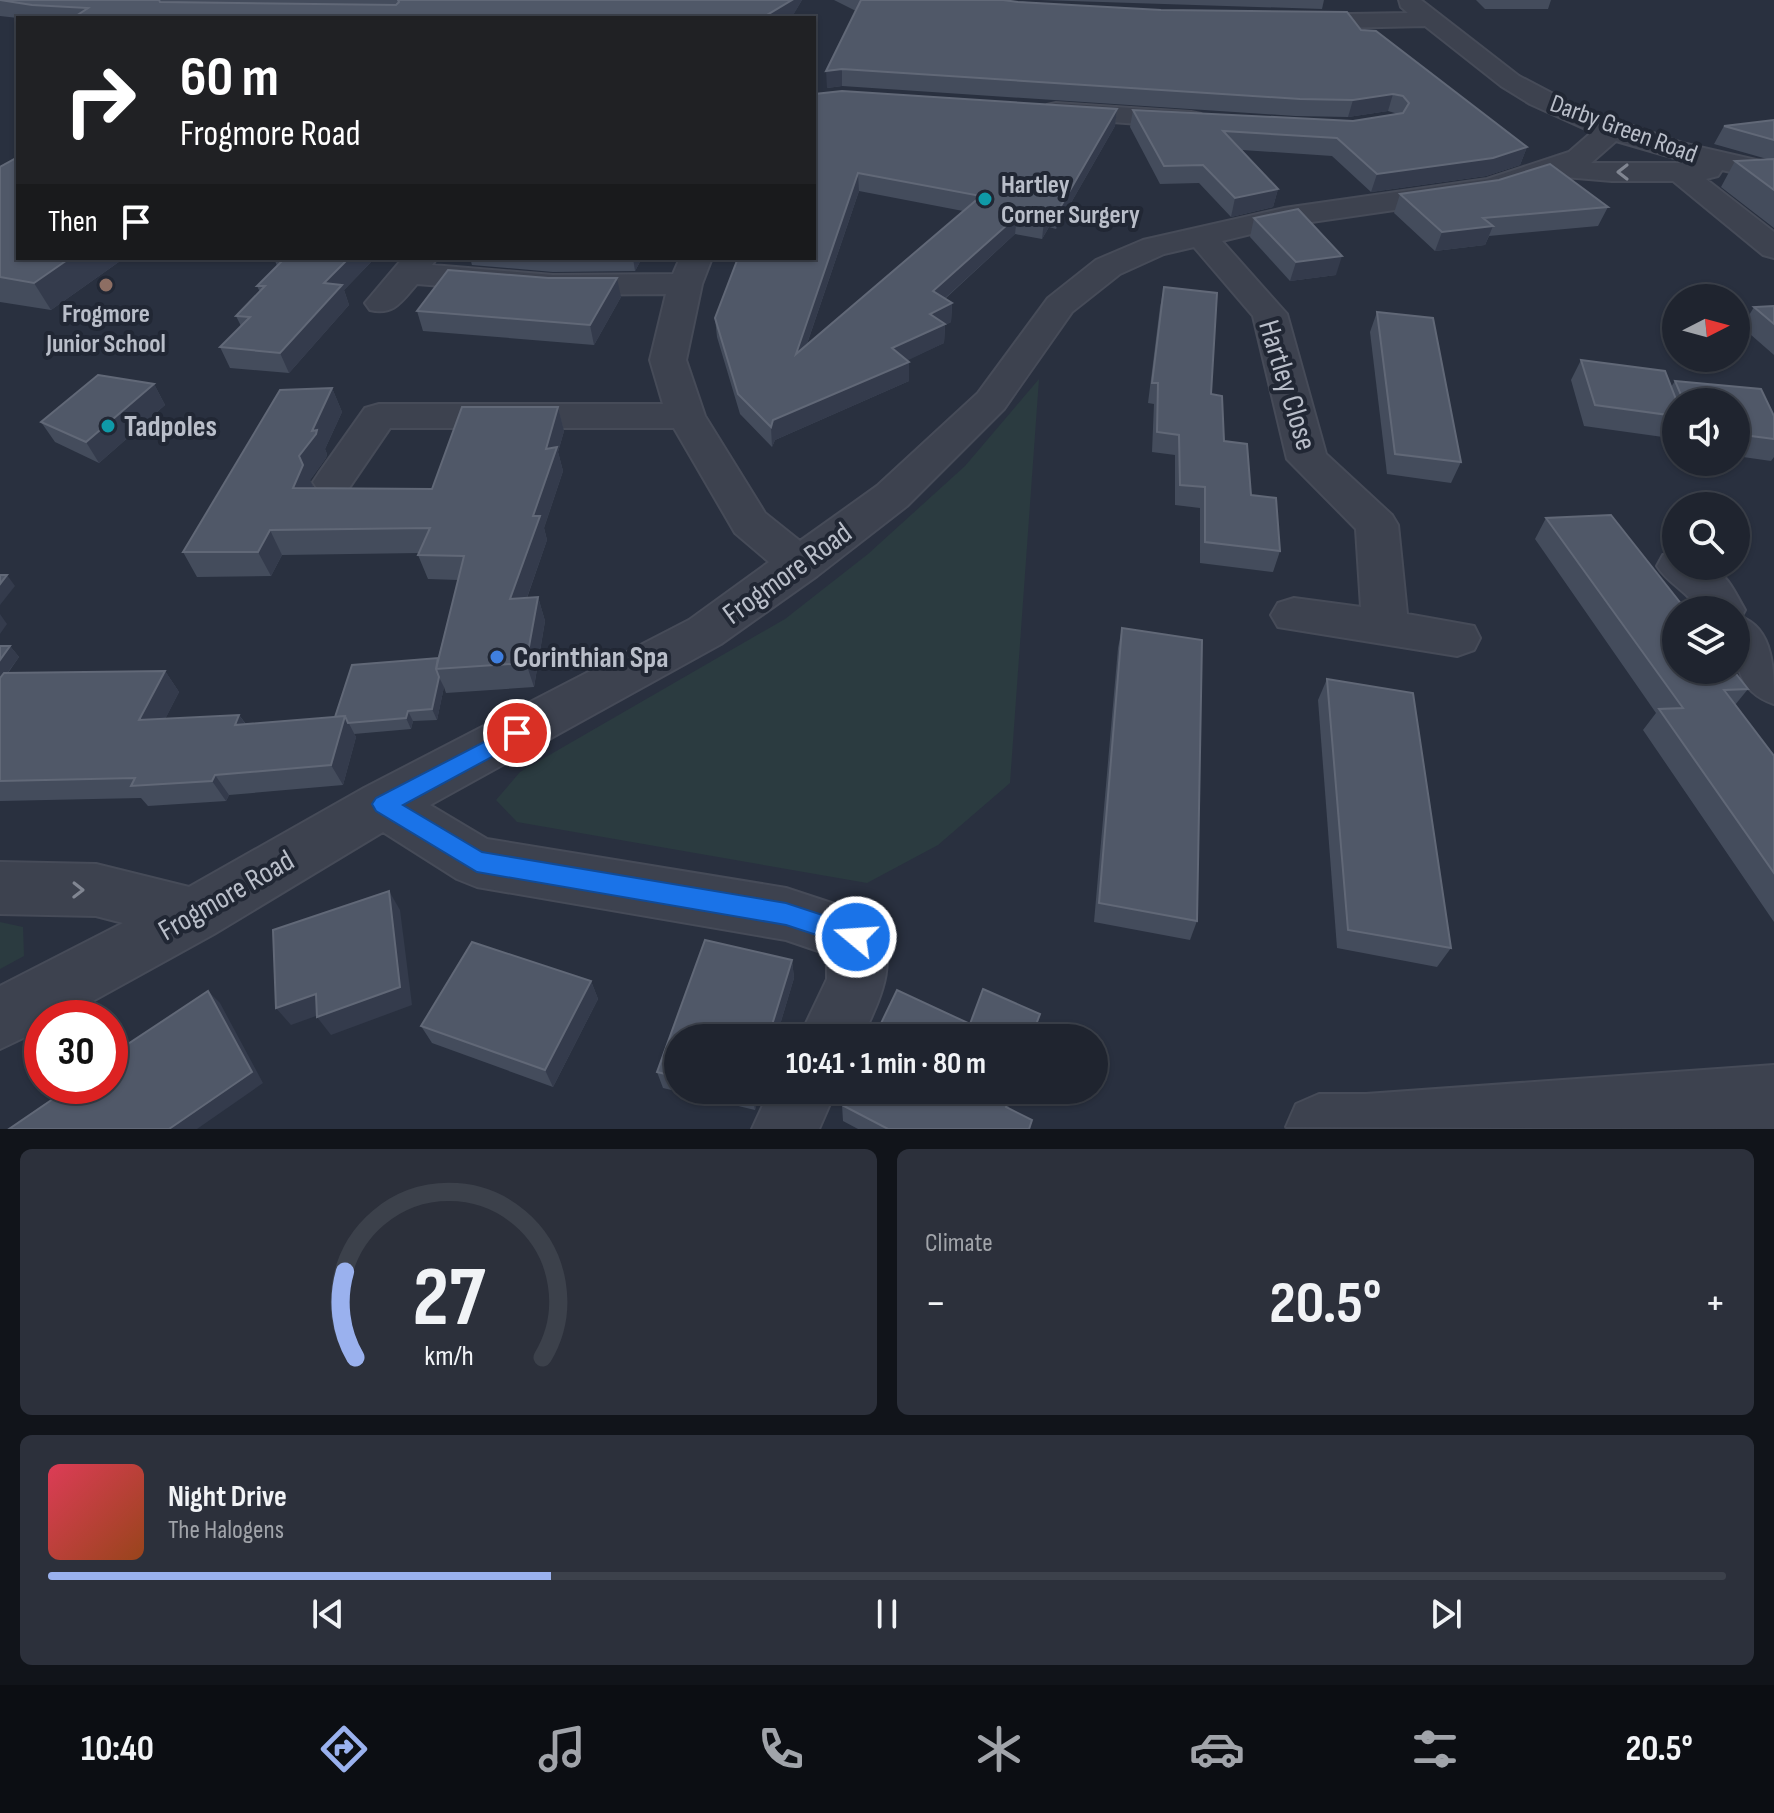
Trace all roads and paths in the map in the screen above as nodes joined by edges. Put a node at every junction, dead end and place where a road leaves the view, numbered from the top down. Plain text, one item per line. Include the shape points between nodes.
1 (1407, 0) edge
2 (1432, 19) junction
3 (1275, 21) edge
4 (1026, 109) edge
5 (1211, 121) edge
6 (1613, 129) junction
7 (1728, 164) junction
8 (1555, 168) junction
9 (1681, 173) junction
10 (1774, 173) edge
11 (1200, 235) junction
12 (1774, 248) edge
13 (415, 266) edge
14 (690, 271) edge
15 (382, 303) dead end
16 (686, 416) junction
17 (333, 482) dead end
18 (801, 565) junction
19 (1697, 580) edge
20 (1714, 596) edge
21 (1294, 615) dead end
22 (1385, 628) junction
23 (1457, 638) dead end
24 (1750, 652) edge
25 (1774, 685) edge
26 (383, 804) junction
27 (0, 888) edge
28 (194, 915) junction
29 (0, 1019) edge
30 (837, 1024) edge
31 (1774, 1097) edge
32 (797, 1104) edge
33 (1319, 1127) edge
34 (785, 1129) edge

1 - 2 street, Darby Green Road
2 - 3 street
2 - 6 street, Darby Green Road via 1511,82
4 - 5 street
6 - 7 street, Darby Green Road
6 - 8 street, Frogmore Road via 1579,158
7 - 9 street, Frogmore Road
7 - 10 street, Darby Green Road
9 -> 8 street, Frogmore Road
8 - 11 street, Frogmore Road via 1464,192 1284,217
9 - 12 street
11 - 18 street, Frogmore Road via 1108,267 1060,305 991,401 892,496
11 - 22 street, Hartley Close via 1270,314 1307,459 1377,525
13 - 14 street via 553,285
13 - 15 street
14 - 16 street via 668,360
16 - 17 street via 379,416
16 - 18 street via 750,523
18 - 26 street, Frogmore Road via 705,632
19 - 20 street
21 - 22 street
22 - 23 street
24 - 25 street
26 - 28 street, Frogmore Road
26 - 30 street via 477,862 786,914 856,937 857,982
27 -> 28 street via 96,890
28 - 29 street, Frogmore Road
31 - 33 street
32 - 34 street

